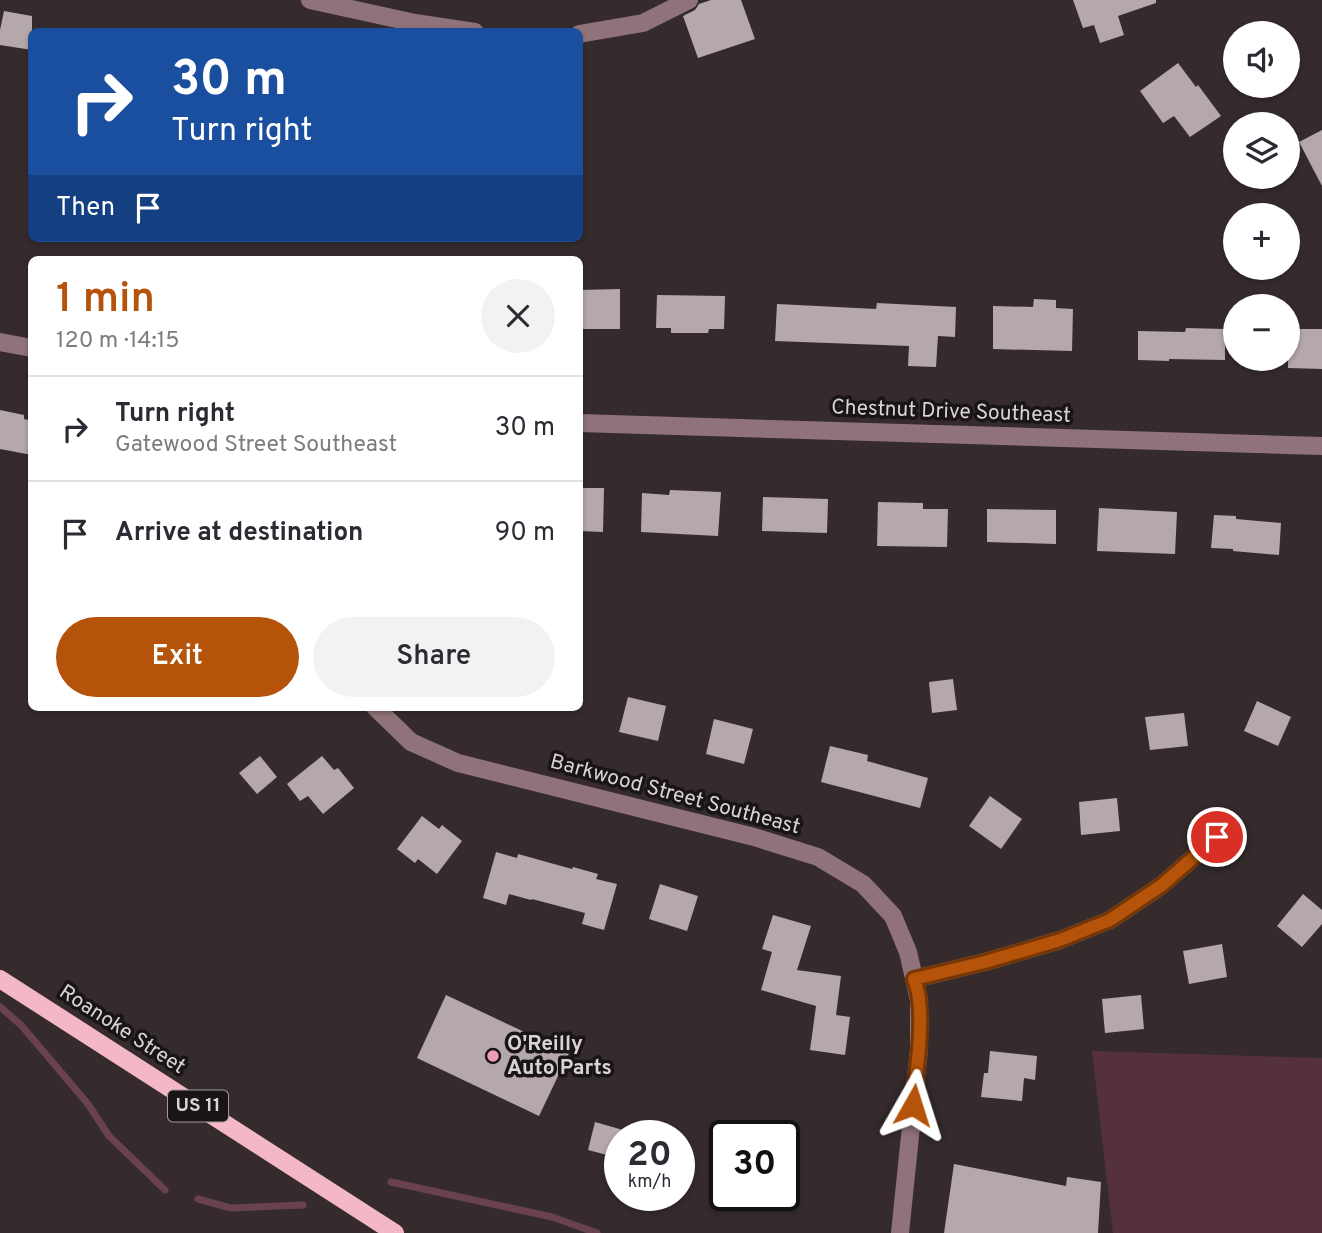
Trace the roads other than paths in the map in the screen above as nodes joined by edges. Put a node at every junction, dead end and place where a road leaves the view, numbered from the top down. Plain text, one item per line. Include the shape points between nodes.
1 (689, 0) edge
2 (321, 1) edge
3 (448, 28) edge
4 (583, 33) edge
5 (0, 342) edge
6 (28, 347) edge
7 (583, 423) edge
8 (1322, 446) edge
9 (379, 711) edge
10 (1217, 837) dead end
11 (0, 979) edge
12 (914, 979) junction
13 (395, 1233) edge
14 (900, 1233) edge

1 - 4 street via 643,23
2 - 3 street
5 - 6 street
7 - 8 street, Chestnut Drive Southeast
9 - 12 street, Barkwood Street Southeast via 411,742 458,763 818,857 863,884 893,916
10 - 12 street via 1162,885 1110,920 1060,940
11 - 13 main road, Roanoke Street / US 11
12 - 14 street, Barkwood Street Southeast via 919,1049

